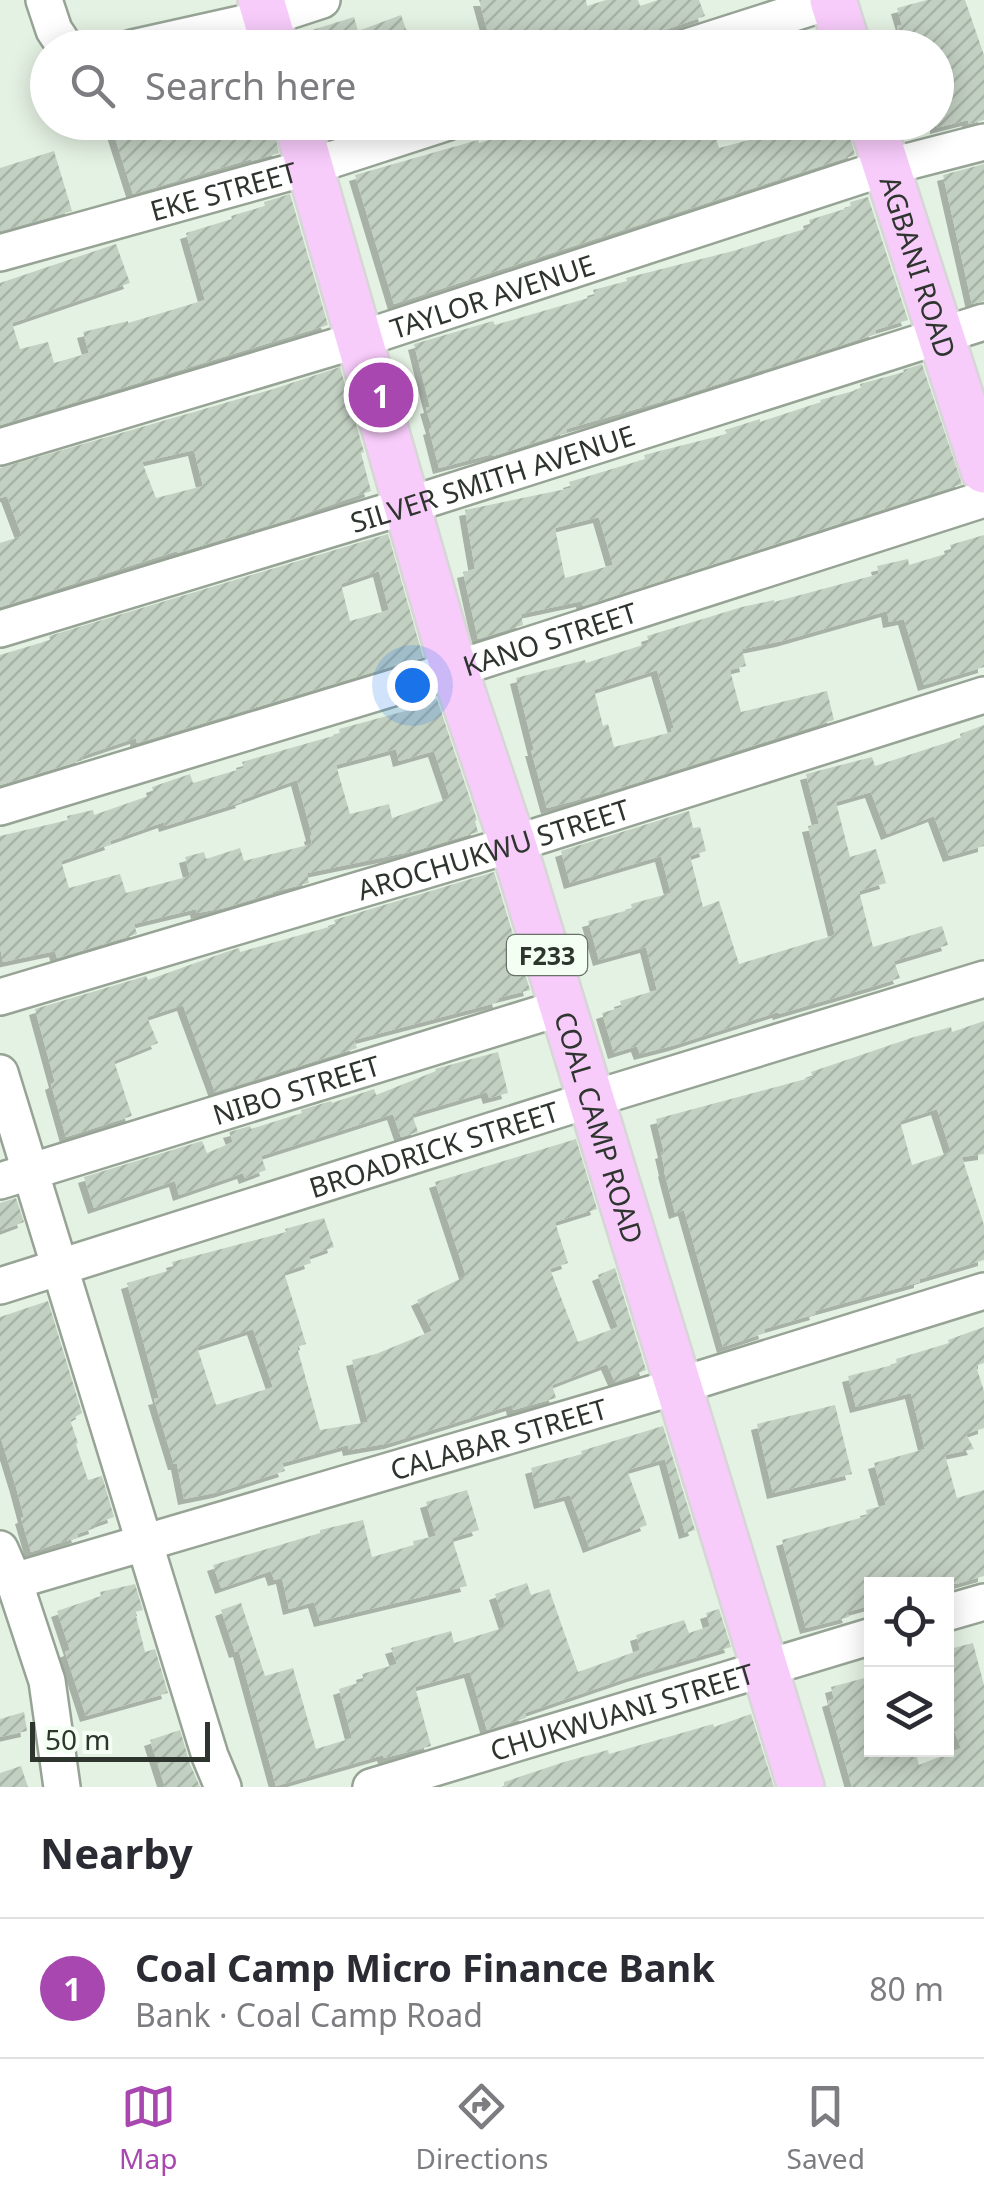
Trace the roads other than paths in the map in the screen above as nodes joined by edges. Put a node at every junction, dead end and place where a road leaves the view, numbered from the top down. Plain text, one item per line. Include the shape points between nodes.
1 (44, 0) edge
2 (322, 0) edge
3 (833, 0) edge
4 (268, 22) edge
5 (54, 30) edge
6 (226, 30) edge
7 (740, 30) edge
8 (842, 30) edge
9 (301, 140) edge
10 (391, 140) edge
11 (878, 140) edge
12 (984, 142) edge
13 (309, 166) junction
14 (887, 167) junction
15 (0, 254) edge
16 (984, 322) edge
17 (941, 334) junction
18 (361, 340) junction
19 (0, 447) edge
20 (984, 470) edge
21 (984, 499) edge
22 (406, 506) junction
23 (0, 629) edge
24 (455, 669) junction
25 (984, 696) edge
26 (0, 807) edge
27 (513, 844) junction
28 (984, 979) edge
29 (0, 997) edge
30 (562, 1007) junction
31 (0, 1073) edge
32 (592, 1098) junction
33 (16, 1177) edge
34 (61, 1266) junction
35 (0, 1286) edge
36 (984, 1291) edge
37 (678, 1386) junction
38 (145, 1542) junction
39 (0, 1548) edge
40 (14, 1581) junction
41 (984, 1602) edge
42 (954, 1611) edge
43 (864, 1638) edge
44 (765, 1668) junction
45 (62, 1787) edge
46 (223, 1787) edge
47 (371, 1787) edge
48 (801, 1787) edge

1 - 5 street
2 - 4 street
3 - 7 street
3 - 8 main road
4 - 6 street
9 - 13 main road, COAL CAMP ROAD / F233
10 - 13 street, EKE STREET
11 - 14 main road, AGBANI ROAD
12 - 14 street, TAYLOR AVENUE
13 - 15 street, EKE STREET
13 - 18 main road, COAL CAMP ROAD / F233
14 - 17 main road, AGBANI ROAD
14 - 18 street, TAYLOR AVENUE
16 - 17 street, SILVER SMITH AVENUE
17 - 20 main road, AGBANI ROAD
17 - 22 street, SILVER SMITH AVENUE
18 - 19 street, TAYLOR AVENUE
18 - 22 main road, COAL CAMP ROAD / F233
21 - 24 street, KANO STREET
22 - 23 street, SILVER SMITH AVENUE
22 - 24 main road, COAL CAMP ROAD / F233
24 - 26 street, KANO STREET
24 - 27 main road, COAL CAMP ROAD / F233
25 - 27 street, AROCHUKWU STREET
27 - 29 street, AROCHUKWU STREET
27 - 30 main road, COAL CAMP ROAD / F233
28 - 32 street, BROADRICK STREET
30 - 32 main road, COAL CAMP ROAD / F233
30 - 33 street, NIBO STREET
31 - 33 street
32 - 34 street, BROADRICK STREET
32 - 37 main road, COAL CAMP ROAD / F233
33 - 34 street
34 - 35 street, BROADRICK STREET
34 - 38 street
36 - 37 street, CALABAR STREET
37 - 38 street, CALABAR STREET
37 - 44 main road, COAL CAMP ROAD / F233
38 - 40 street, CALABAR STREET
38 - 46 street
39 - 40 street
40 - 45 street via 47,1681
41 - 42 street
43 - 44 street, CHUKWUANI STREET
44 - 47 street, CHUKWUANI STREET
44 - 48 main road, COAL CAMP ROAD / F233

